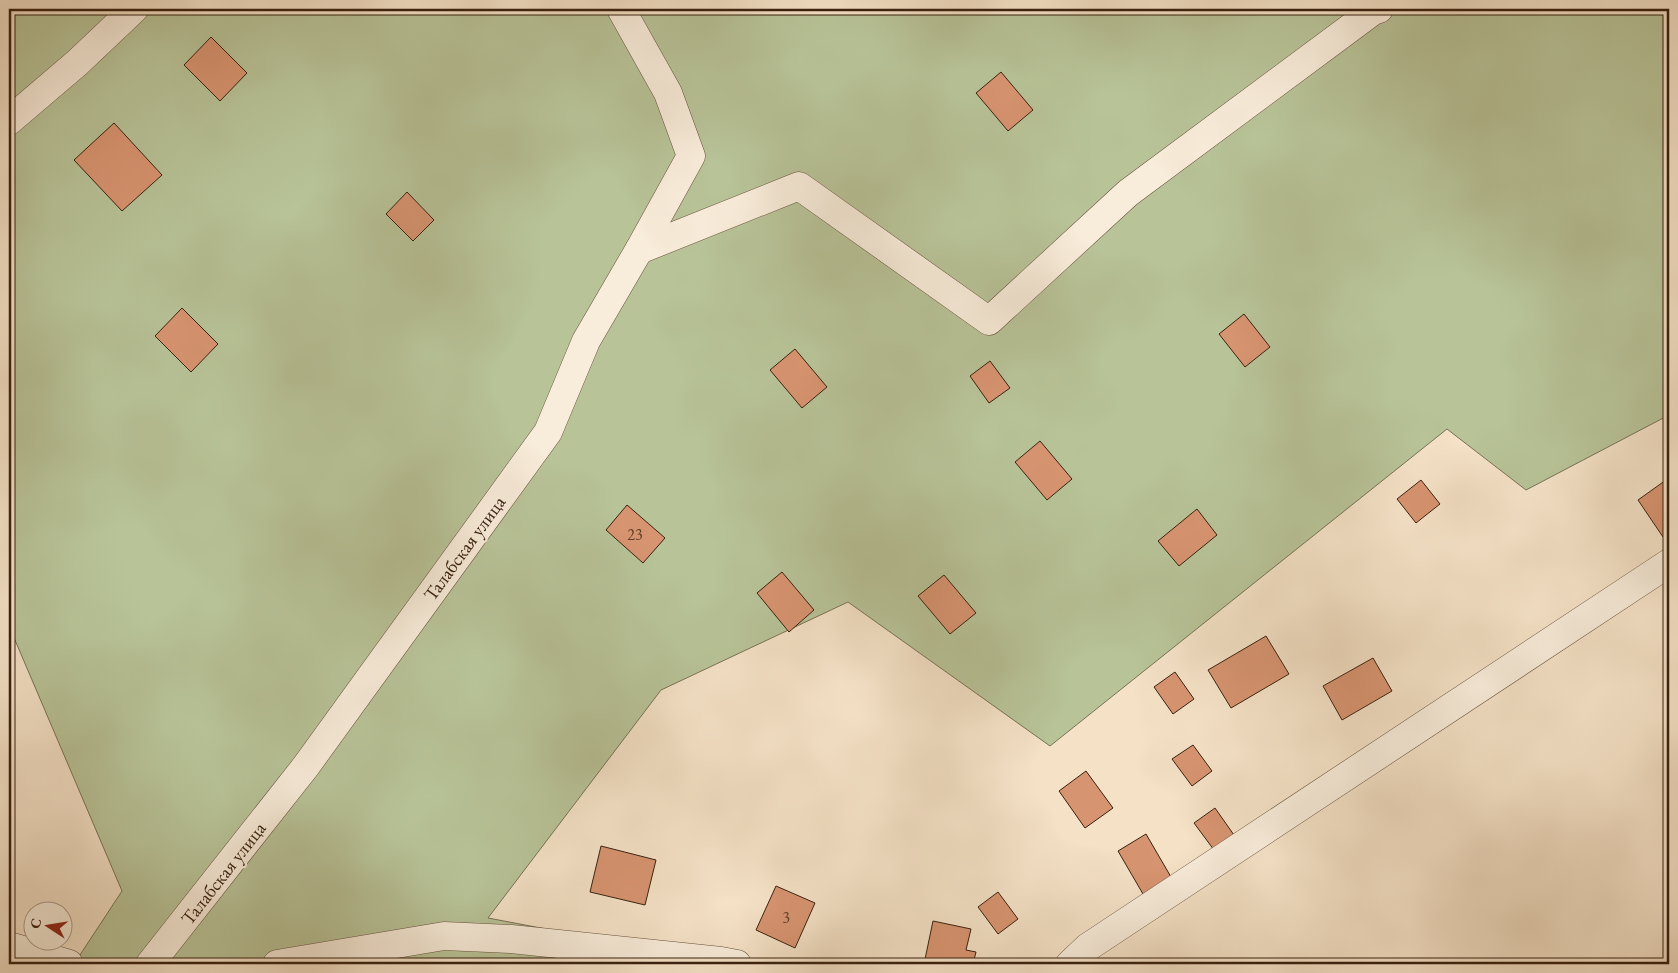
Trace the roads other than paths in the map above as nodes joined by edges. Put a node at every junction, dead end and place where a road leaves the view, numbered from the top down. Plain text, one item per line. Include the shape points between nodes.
1 (134, 9) edge
2 (621, 9) edge
3 (1379, 9) edge
4 (9, 121) edge
5 (639, 250) junction
6 (1669, 563) edge
7 (9, 946) edge
8 (69, 964) edge
9 (150, 964) edge
10 (277, 964) edge
11 (737, 964) edge
12 (1070, 964) edge

1 - 4 street
2 - 5 street, Талабская улица via 668,93 691,156
3 - 5 street via 1128,194 989,322 799,186
5 - 9 street, Талабская улица via 586,341 548,432 306,766
6 - 12 street via 1088,947
7 - 8 street
10 - 11 street via 444,936 511,939

